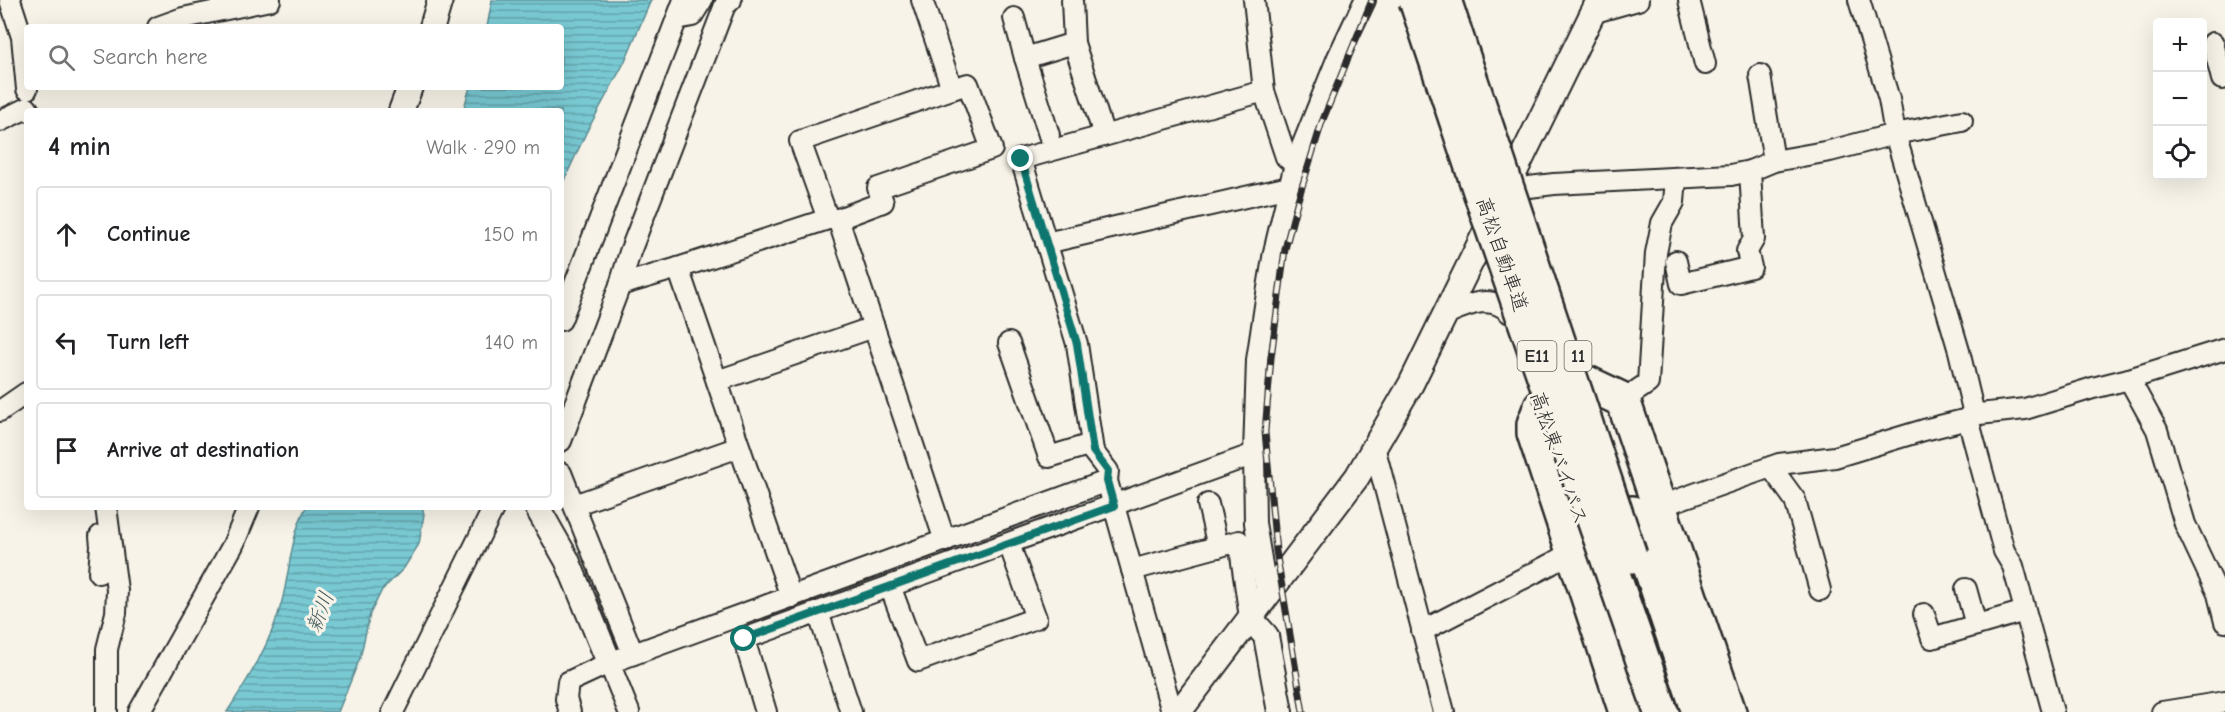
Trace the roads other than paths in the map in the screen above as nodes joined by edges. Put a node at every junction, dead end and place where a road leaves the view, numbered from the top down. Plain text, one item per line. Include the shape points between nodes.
1 (10, 0) edge
2 (270, 0) edge
3 (440, 0) edge
4 (684, 0) edge
5 (702, 0) edge
6 (731, 0) edge
7 (922, 0) edge
8 (1072, 0) edge
9 (1254, 0) edge
10 (1365, 0) edge
11 (1403, 0) edge
12 (1416, 0) edge
13 (1444, 0) edge
14 (1458, 0) edge
15 (1638, 0) edge
16 (1689, 0) edge
17 (1859, 0) edge
18 (1596, 7) edge
19 (1014, 18) dead end
20 (677, 19) junction
21 (166, 24) edge
22 (433, 24) edge
23 (1074, 43) junction
24 (2213, 43) dead end
25 (24, 58) edge
26 (1025, 58) junction
27 (1705, 64) dead end
28 (1760, 75) dead end
29 (2224, 83) edge
30 (952, 89) junction
31 (409, 90) edge
32 (1264, 91) junction
33 (28, 99) edge
34 (402, 108) edge
35 (0, 121) edge
36 (1962, 122) dead end
37 (1895, 134) junction
38 (1049, 135) dead end
39 (1104, 135) junction
40 (1774, 161) junction
41 (1295, 164) junction
42 (1749, 171) junction
43 (1676, 178) junction
44 (1519, 180) junction
45 (1289, 187) junction
46 (833, 219) junction
47 (1484, 237) junction
48 (1046, 243) junction
49 (1676, 261) dead end
50 (678, 268) junction
51 (620, 285) junction
52 (564, 312) edge
53 (1446, 314) junction
54 (1510, 314) junction
55 (874, 327) junction
56 (1009, 343) dead end
57 (2225, 349) edge
58 (2129, 379) junction
59 (717, 381) junction
60 (1587, 383) junction
61 (24, 393) edge
62 (0, 394) edge
63 (24, 395) edge
64 (1623, 400) junction
65 (1541, 406) junction
66 (0, 411) edge
67 (1969, 417) junction
68 (564, 433) edge
69 (739, 447) junction
70 (1375, 450) junction
71 (1093, 451) junction
72 (1254, 454) junction
73 (1771, 467) junction
74 (564, 480) edge
75 (1107, 481) junction
76 (1208, 504) dead end
77 (574, 505) junction
78 (1114, 506) junction
79 (1659, 509) junction
80 (96, 510) edge
81 (106, 510) edge
82 (248, 510) edge
83 (493, 510) edge
84 (539, 510) edge
85 (945, 540) junction
86 (1009, 543) junction
87 (1218, 547) junction
88 (1573, 550) junction
89 (1132, 570) junction
90 (99, 573) dead end
91 (890, 586) junction
92 (1966, 589) dead end
93 (1820, 590) dead end
94 (1268, 595) junction
95 (791, 597) junction
96 (2025, 611) junction
97 (818, 612) junction
98 (1924, 614) dead end
99 (1250, 618) junction
100 (2225, 622) edge
101 (1976, 625) junction
102 (1422, 631) junction
103 (633, 654) junction
104 (608, 659) junction
105 (2225, 702) edge
106 (1706, 706) edge
107 (2187, 710) edge
108 (107, 712) edge
109 (139, 712) edge
110 (393, 712) edge
111 (570, 712) edge
112 (629, 712) edge
113 (766, 712) edge
114 (851, 712) edge
115 (1172, 712) edge
116 (1179, 712) edge
117 (1280, 712) edge
118 (1444, 712) edge
119 (1626, 712) edge
120 (1646, 712) edge
121 (1660, 712) edge
122 (2053, 712) edge
123 (2162, 712) edge

1 - 25 street
2 - 21 street
3 - 22 street
4 - 20 street
5 - 20 street via 692,16
6 - 51 street via 725,5
7 - 30 street
8 - 23 street
9 - 32 street
10 - 41 street
11 - 47 highway, 高松東バイパス
12 - 121 highway, 高松自動車道 / E11, bridge
13 - 106 highway, 高松自動車道 / E11, bridge
14 - 44 highway, 11
15 - 18 street
16 - 27 street
17 - 37 street via 1889,99
18 - 44 street
19 - 26 street
20 - 52 street
23 - 26 street
23 - 39 street
24 - 29 street
26 - 38 street
28 - 40 street
30 - 46 street via 800,141
30 - 46 street via 968,84 992,149 878,188 883,202
31 - 34 street
32 - 39 street
32 - 41 street via 1286,157
33 - 35 street
36 - 37 street
37 - 40 street
37 - 67 street via 1959,351 1973,410
39 - 48 street via 1021,159
40 - 42 street
41 - 45 street
42 - 43 street
42 - 49 street via 1754,239 1747,251 1751,267 1681,284
43 - 44 street via 1554,184
43 - 64 street via 1674,202 1662,223 1656,253 1648,383
44 - 47 street
44 - 60 highway, 11
45 - 48 street
45 - 72 street via 1257,360
46 - 50 street
46 - 55 street
47 - 53 street
47 - 54 highway, 高松東バイパス
48 - 71 street via 1077,344
50 - 51 street
50 - 59 street
51 - 68 street
53 - 54 street via 1480,302 1503,306
53 - 70 street
54 - 65 highway, 高松東バイパス
55 - 59 street
55 - 85 street
56 - 71 street via 1049,457 1088,445
57 - 58 street
58 - 67 street via 2025,409
58 - 100 street via 2157,430 2185,524 2218,594
59 - 69 street
60 - 64 highway
60 - 106 highway, 11
61 - 62 street
63 - 66 street
64 - 79 highway
65 - 88 highway via 1534,433
65 - 120 highway, 高松東バイパス
67 - 73 street via 1835,457
67 - 96 street via 2004,551 2013,566
69 - 77 street
69 - 95 street
70 - 94 street
70 - 102 street
71 - 75 street via 1108,471
72 - 78 street
72 - 94 street via 1255,523
73 - 79 street
73 - 93 street via 1795,500
74 - 77 street
75 - 78 street
75 - 85 street
76 - 87 street
77 - 103 street
78 - 86 street
78 - 89 street
79 - 106 highway
80 - 90 street via 101,546
81 - 108 street via 117,590 107,649
82 - 109 street via 233,545
83 - 110 street
84 - 104 street via 567,560
85 - 95 street
86 - 91 street
86 - 91 street via 1036,618 1026,622 918,661
87 - 89 street
87 - 99 street via 1239,541
88 - 102 street
88 - 119 highway
89 - 115 street
91 - 97 street
92 - 101 street
94 - 99 street
95 - 103 street
96 - 101 street
96 - 122 street
97 - 113 street via 744,639
97 - 114 street
98 - 101 street via 1932,638
99 - 116 street
99 - 117 street via 1266,636
102 - 118 street
103 - 104 street
104 - 111 street via 568,682 566,699
104 - 112 street
105 - 107 street
107 - 123 street

